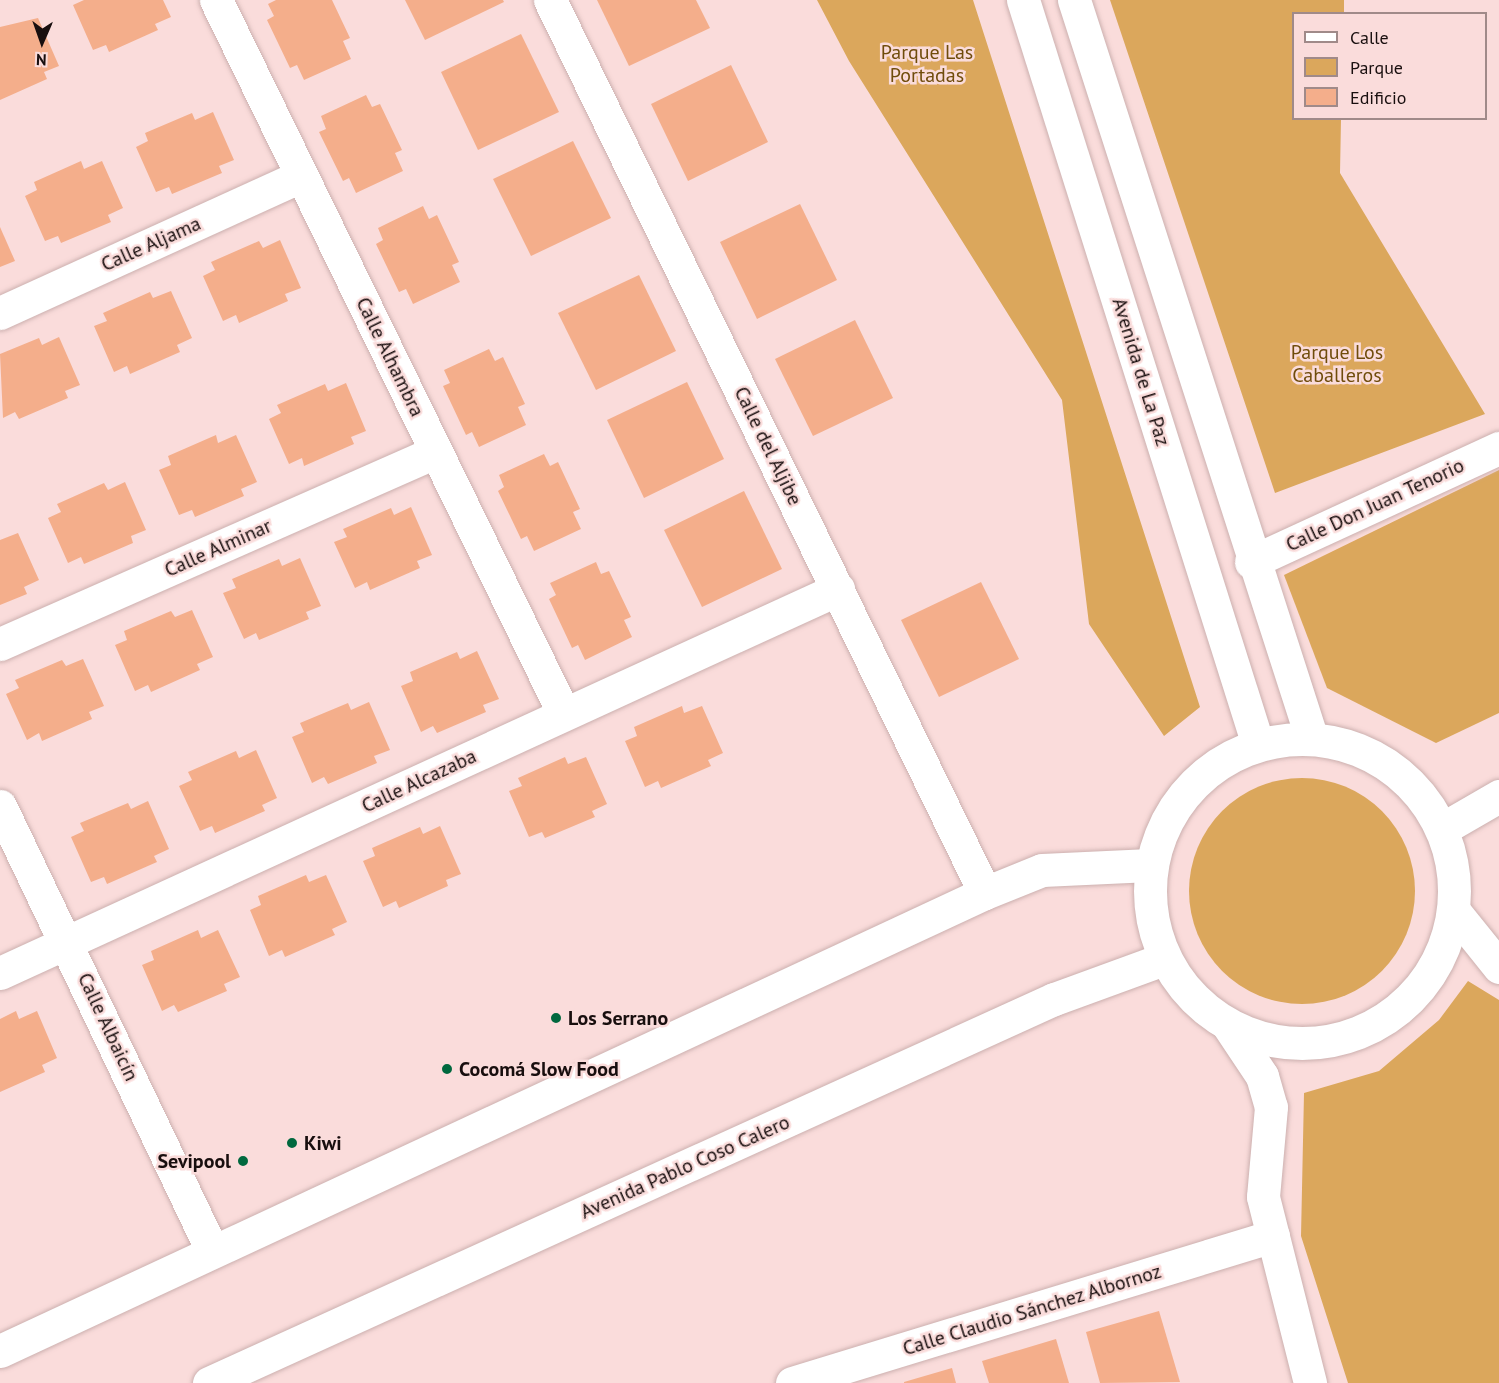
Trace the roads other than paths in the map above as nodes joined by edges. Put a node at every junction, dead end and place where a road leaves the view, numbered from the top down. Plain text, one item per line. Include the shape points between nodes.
1 (216, 0) edge
2 (550, 0) edge
3 (1023, 0) edge
4 (1074, 0) edge
5 (301, 176) junction
6 (0, 313) edge
7 (1499, 448) edge
8 (436, 452) junction
9 (1251, 562) junction
10 (838, 589) junction
11 (0, 644) edge
12 (564, 714) junction
13 (1312, 738) junction
14 (1258, 745) junction
15 (1499, 796) edge
16 (0, 806) edge
17 (1442, 829) junction
18 (1150, 865) junction
19 (986, 893) junction
20 (1454, 911) junction
21 (69, 941) junction
22 (1164, 959) junction
23 (1499, 967) edge
24 (0, 973) edge
25 (1228, 1025) junction
26 (1273, 1236) junction
27 (212, 1250) junction
28 (0, 1351) edge
29 (209, 1383) edge
30 (792, 1383) edge
31 (1310, 1383) edge

1 - 5 street, Calle Alhambra
2 - 10 street, Calle del Aljibe
3 - 14 street, Avenida de La Paz
4 - 9 street
5 - 6 street, Calle Aljama
5 - 8 street, Calle Alhambra
7 - 9 street, Calle Don Juan Tenorio
8 - 11 street, Calle Alminar
8 - 12 street, Calle Alhambra
9 - 13 street
10 - 12 street, Calle Alcazaba
10 - 19 street, Calle del Aljibe
12 - 21 street, Calle Alcazaba
13 - 14 street
13 - 17 street via 1353,747 1390,766 1421,794
14 - 18 street via 1220,762 1187,789 1164,825
15 - 17 street
16 - 21 street, Calle Albaicín
17 - 20 street via 1454,870
18 - 19 street via 1042,870
18 - 22 street via 1150,913
19 - 27 street
20 - 23 street
20 - 25 street via 1440,958 1412,998 1372,1028 1324,1042 1275,1041
21 - 24 street, Calle Alcazaba
21 - 27 street, Calle Albaicín
22 - 25 street via 1191,996
22 - 29 street, Avenida Pablo Coso Calero via 1054,999
25 - 26 street via 1262,1076 1271,1107 1263,1197
26 - 30 street, Calle Claudio Sánchez Albornoz
26 - 31 street
27 - 28 street

